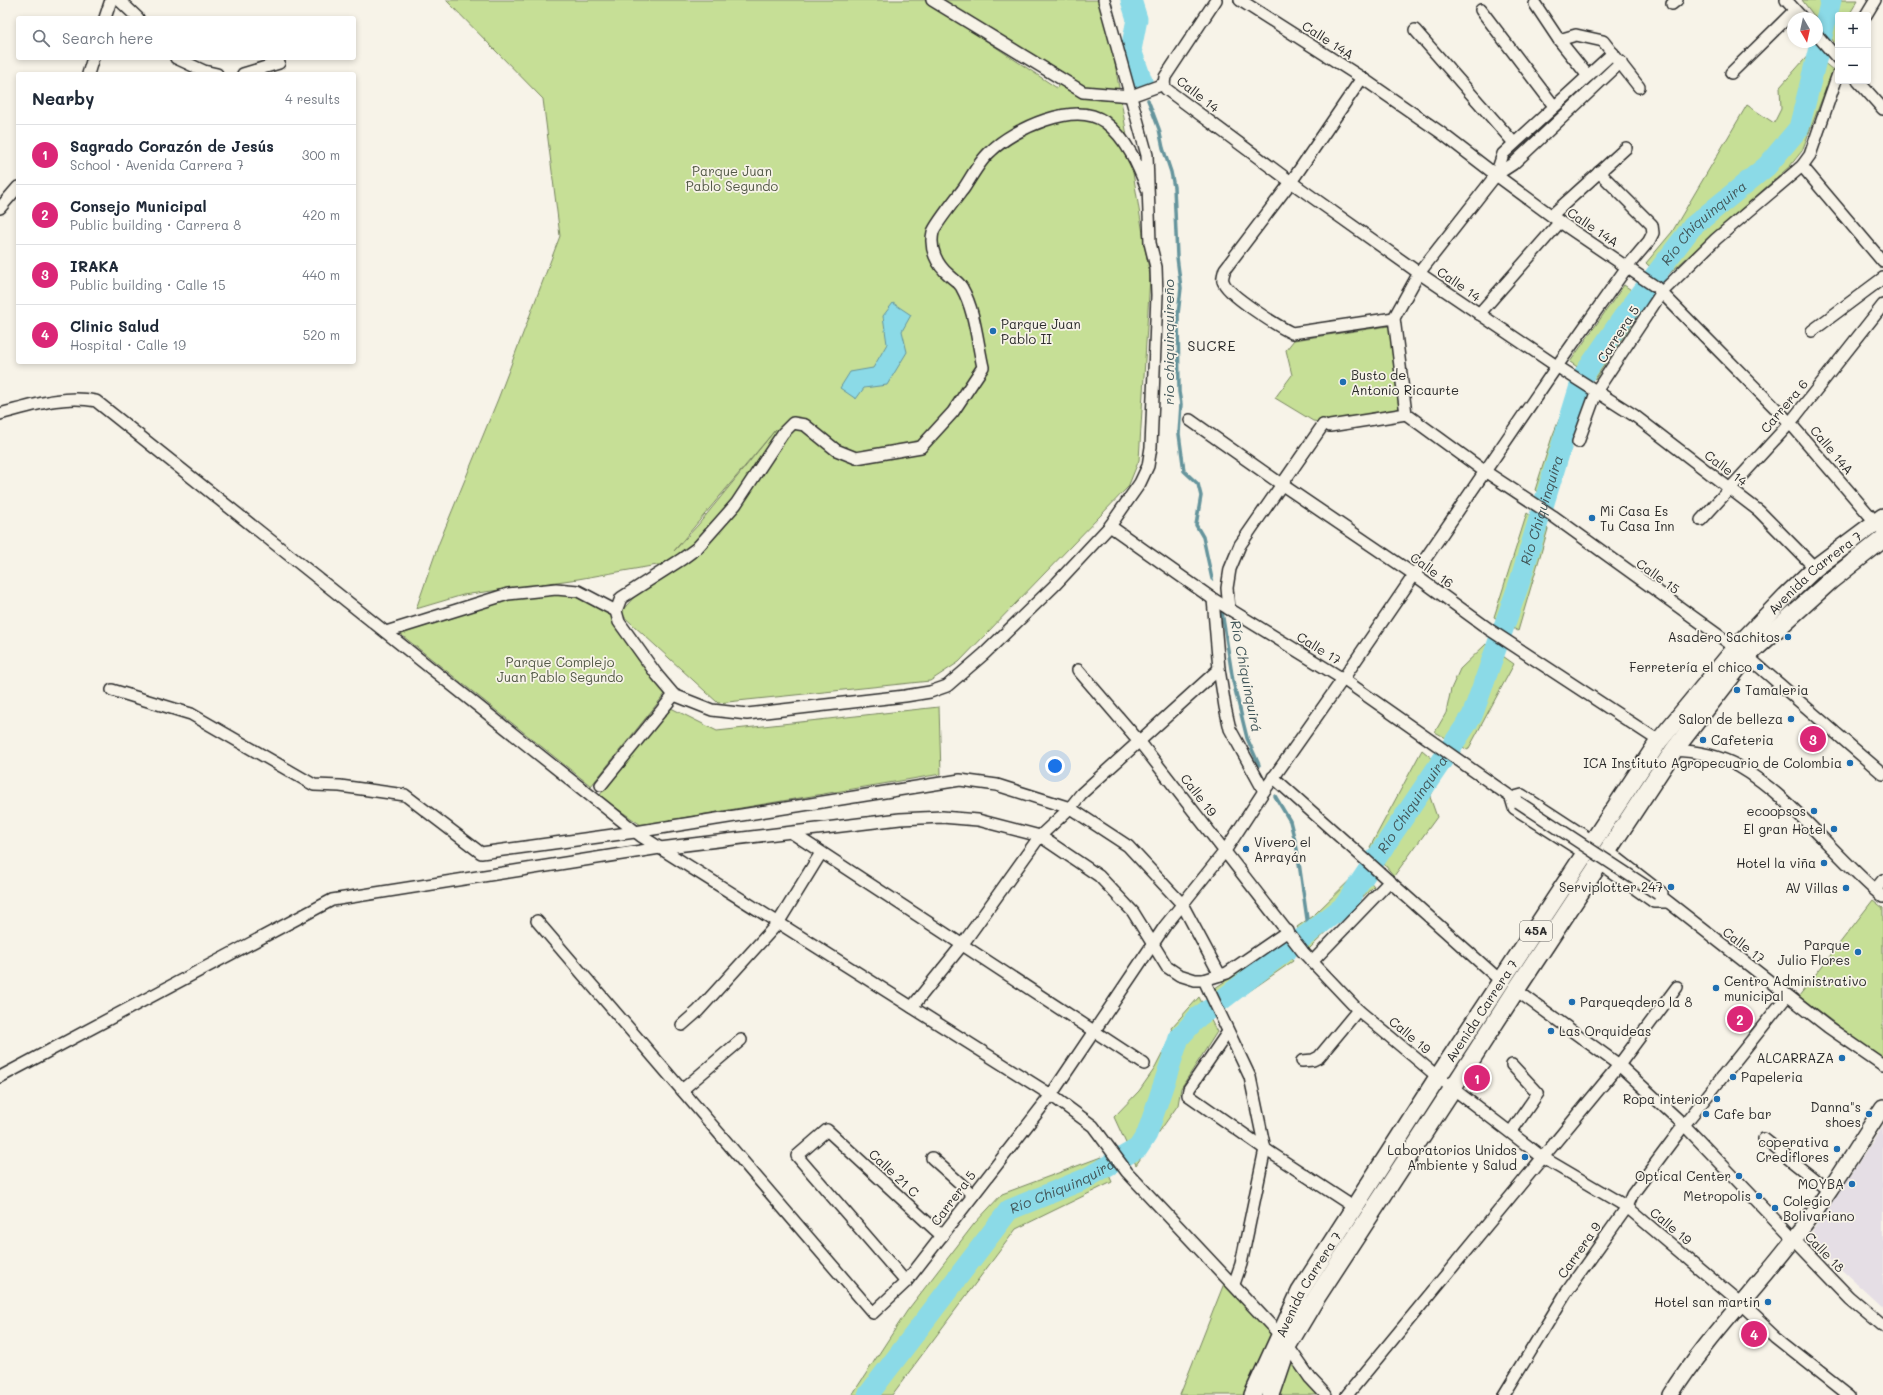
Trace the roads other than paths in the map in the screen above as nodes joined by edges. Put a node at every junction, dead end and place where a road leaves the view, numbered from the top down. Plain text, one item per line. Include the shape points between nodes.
1 (111, 0) edge
2 (119, 0) edge
3 (932, 0) edge
4 (1104, 0) edge
5 (1216, 0) edge
6 (1240, 0) edge
7 (1786, 0) edge
8 (1875, 0) edge
9 (1535, 4) dead end
10 (1481, 10) dead end
11 (1796, 12) edge
12 (1868, 12) edge
13 (106, 16) edge
14 (136, 16) edge
15 (1787, 24) edge
16 (1415, 30) dead end
17 (1559, 40) junction
18 (1823, 42) edge
19 (1613, 53) junction
20 (1835, 55) edge
21 (92, 60) edge
22 (180, 60) edge
23 (1621, 62) junction
24 (279, 63) dead end
25 (89, 72) edge
26 (208, 72) edge
27 (250, 72) edge
28 (1731, 73) dead end
29 (1588, 76) junction
30 (1362, 78) junction
31 (1835, 83) edge
32 (1164, 84) junction
33 (1861, 84) edge
34 (1639, 87) dead end
35 (1131, 96) junction
36 (1554, 106) junction
37 (1883, 109) edge
38 (1514, 143) junction
39 (1626, 148) dead end
40 (1802, 166) junction
41 (1599, 172) junction
42 (1496, 175) junction
43 (1291, 182) junction
44 (16, 189) edge
45 (1148, 191) junction
46 (0, 208) edge
47 (1556, 218) junction
48 (1883, 262) edge
49 (1627, 267) junction
50 (1419, 273) junction
51 (1883, 278) edge
52 (1659, 290) junction
53 (1883, 305) edge
54 (1479, 314) junction
55 (1394, 318) junction
56 (1812, 331) dead end
57 (1557, 366) junction
58 (1593, 388) junction
59 (0, 414) edge
60 (1406, 414) junction
61 (1190, 420) dead end
62 (1790, 423) junction
63 (1578, 442) dead end
64 (1485, 472) junction
65 (1281, 484) junction
66 (1730, 489) junction
67 (1702, 520) dead end
68 (1881, 524) edge
69 (1110, 526) junction
70 (1883, 539) edge
71 (1815, 568) junction
72 (1414, 574) junction
73 (1213, 599) junction
74 (1229, 609) junction
75 (616, 611) junction
76 (386, 632) junction
77 (1741, 652) junction
78 (1078, 670) dead end
79 (1219, 670) junction
80 (1343, 679) junction
81 (112, 690) dead end
82 (674, 695) junction
83 (1139, 741) junction
84 (1659, 741) junction
85 (1674, 750) junction
86 (1883, 774) edge
87 (1273, 778) junction
88 (601, 785) dead end
89 (1264, 790) junction
90 (1515, 800) junction
91 (1070, 808) junction
92 (635, 832) junction
93 (792, 833) junction
94 (1040, 836) junction
95 (660, 848) junction
96 (1225, 851) junction
97 (822, 853) junction
98 (1597, 853) junction
99 (1883, 880) edge
100 (1390, 881) junction
101 (1879, 893) edge
102 (1667, 902) junction
103 (1182, 904) junction
104 (537, 921) dead end
105 (778, 923) junction
106 (1290, 934) junction
107 (1154, 943) junction
108 (962, 945) junction
109 (1312, 962) junction
110 (1220, 975) junction
111 (1204, 980) junction
112 (1509, 986) junction
113 (1677, 987) dead end
114 (1786, 996) junction
115 (912, 1007) junction
116 (1358, 1010) junction
117 (682, 1025) dead end
118 (1094, 1031) junction
119 (1228, 1032) junction
120 (742, 1040) dead end
121 (1302, 1061) dead end
122 (1144, 1064) dead end
123 (1512, 1065) dead end
124 (1619, 1065) junction
125 (1883, 1065) edge
126 (0, 1076) edge
127 (1438, 1077) junction
128 (1453, 1088) junction
129 (682, 1090) junction
130 (1050, 1095) junction
131 (1883, 1107) edge
132 (1684, 1125) junction
133 (1511, 1132) junction
134 (1764, 1139) dead end
135 (1265, 1149) junction
136 (1542, 1157) junction
137 (932, 1158) dead end
138 (1829, 1191) junction
139 (973, 1195) junction
140 (1626, 1207) junction
141 (1354, 1208) junction
142 (942, 1236) junction
143 (1794, 1240) junction
144 (906, 1282) junction
145 (1234, 1284) junction
146 (1740, 1303) junction
147 (1883, 1326) edge
148 (1284, 1340) junction
149 (1253, 1395) edge
150 (1271, 1395) edge
151 (1326, 1395) edge
152 (1347, 1395) edge
153 (1504, 1395) edge
154 (1671, 1395) edge
155 (1849, 1395) edge

1 - 13 street
2 - 14 street
3 - 35 street via 1083,92
4 - 35 street
5 - 32 street, Calle 14 via 1165,77
6 - 30 street, Calle 14A
7 - 11 street
8 - 12 street
9 - 17 street
10 - 36 street
15 - 28 street
16 - 38 street
17 - 19 street via 1576,35 1603,40
17 - 29 street
18 - 20 street
19 - 23 street
19 - 29 street
21 - 25 street
22 - 26 street
23 - 34 street
23 - 42 street via 1513,164
24 - 27 street
29 - 36 street
30 - 42 street, Calle 14A
30 - 43 street
31 - 40 street, Carrera 5 via 1810,155
32 - 35 street
32 - 43 street, Calle 14 via 1166,89
33 - 37 street
35 - 45 street via 1146,155
36 - 38 street
38 - 42 street via 1503,154
39 - 41 street
40 - 48 street
40 - 52 street, Carrera 5
41 - 47 street
41 - 49 street, Carrera 5 via 1652,225 1653,233 1649,241
42 - 47 street, Calle 14A
42 - 50 street
43 - 50 street, Calle 14
43 - 55 street via 1225,269 1223,281 1228,290 1279,328 1292,333
44 - 46 street
45 - 69 street via 1150,243 1156,267 1157,295 1151,447 1148,466 1140,482
45 - 75 street via 1136,161 1118,135 1104,122 1092,117 1073,115 1045,120 1015,132 990,151 933,232 932,248 937,262 962,286 970,306 982,367 952,412 921,447 856,458 836,450 805,425 793,423 783,433 736,504 697,548 621,598
47 - 49 street, Calle 14A
47 - 54 street
49 - 52 street, Calle 14A
49 - 57 street, Carrera 5
50 - 54 street, Calle 14
50 - 55 street
51 - 56 street
52 - 58 street, Carrera 5
52 - 62 street, Calle 14A
53 - 62 street, Carrera 6
54 - 57 street, Calle 14
55 - 60 street
57 - 58 street, Calle 14
57 - 64 street, Carrera 5
58 - 63 street, Carrera 5
58 - 66 street, Calle 14 via 1635,416
59 - 76 street via 67,399 82,398 96,401
60 - 64 street, Calle 15
60 - 65 street via 1327,425
61 - 65 street, Calle 16
62 - 66 street, Carrera 6
62 - 68 street, Calle 14A
64 - 72 street, Carrera 5
64 - 77 street, Calle 15 via 1553,516
65 - 72 street, Calle 16
65 - 74 street via 1240,545 1230,569 1227,588
66 - 67 street, Carrera 6
66 - 71 street, Calle 14 via 1759,511
68 - 71 main road, Avenida Carrera 7 / 45A
69 - 73 street, Calle 17
69 - 82 street via 1054,586 947,686 905,696 747,714 712,710
70 - 77 main road, Avenida Carrera 7 / 45A
71 - 77 main road, Avenida Carrera 7 / 45A
72 - 80 street, Carrera 5
72 - 84 street, Calle 16 via 1490,630
73 - 74 street, Calle 17
73 - 79 street
74 - 80 street, Calle 17
75 - 76 street via 578,591 556,589 508,594
75 - 82 street via 619,622
76 - 92 street
77 - 84 main road, Avenida Carrera 7 / 45A
77 - 85 main road, Avenida Carrera 7 / 45A
77 - 86 street, Calle 15
78 - 83 street, Calle 19
79 - 83 street
79 - 89 street via 1230,729
80 - 87 street, Carrera 5
80 - 90 street, Calle 17
81 - 92 street via 191,714 314,785 405,795 481,853
82 - 88 street
83 - 91 street via 1081,794
83 - 96 street, Calle 19
84 - 98 main road, Avenida Carrera 7 / 45A
85 - 98 main road, Avenida Carrera 7 / 45A
85 - 101 street via 1695,751 1738,766 1774,793
87 - 89 street, Carrera 5
87 - 100 street, Calle 18
89 - 96 street, Carrera 5
90 - 98 street, Calle 17 via 1514,808
90 - 98 street, Calle 17 via 1522,795
90 - 102 street, Calle 17, bridge
91 - 92 street via 997,785 960,780
91 - 94 street
91 - 103 street via 1128,846
92 - 95 street
93 - 94 street via 900,819 942,818 978,820
93 - 95 street
93 - 97 street
94 - 107 street via 1099,876 1133,912
94 - 108 street
95 - 105 street
95 - 126 street via 332,900
96 - 103 street, Carrera 5
96 - 106 street, Calle 19
97 - 105 street
97 - 108 street
98 - 102 street, Calle 17 via 1661,890
98 - 102 street, Calle 17 via 1654,902
98 - 112 main road, Avenida Carrera 7 / 45A
99 - 101 street
100 - 109 street
100 - 112 street, Calle 18
102 - 114 street, Calle 17
103 - 107 street, Carrera 5
103 - 110 street
104 - 129 street
105 - 115 street
105 - 117 street via 698,1011
106 - 109 street, Calle 19
106 - 110 street
107 - 111 street via 1167,967 1179,975
107 - 118 street, Carrera 5
108 - 115 street
108 - 118 street
109 - 116 street, Calle 19
110 - 111 street
111 - 119 street
112 - 124 street, Calle 18
112 - 127 main road, Avenida Carrera 7 / 45A
112 - 128 main road, Avenida Carrera 7 / 45A
113 - 124 street
114 - 125 street, Calle 17
114 - 132 street, Carrera 9
115 - 130 street
116 - 121 street via 1319,1057
116 - 127 street, Calle 19
118 - 122 street
118 - 130 street, Carrera 5
119 - 135 street via 1250,1077
119 - 135 street via 1188,1094
120 - 129 street
123 - 133 street via 1538,1093
124 - 132 street, Calle 18
124 - 136 street
127 - 128 street, Calle 19
127 - 141 main road, Avenida Carrera 7 / 45A
128 - 133 street, Calle 19
128 - 148 main road, Avenida Carrera 7 / 45A via 1316,1298
129 - 144 street, Carrera 5 via 873,1313
130 - 139 street, Carrera 5
130 - 145 street via 1093,1126 1127,1172
131 - 138 street
132 - 140 street, Carrera 9 via 1632,1195
132 - 143 street, Calle 18
133 - 136 street, Calle 19
134 - 138 street
135 - 141 street
135 - 145 street via 1241,1264
136 - 140 street, Calle 19
136 - 152 street
137 - 139 street
138 - 143 street
139 - 142 street, Carrera 5
140 - 146 street, Calle 19
140 - 153 street, Carrera 9 via 1566,1293
141 - 148 main road, Avenida Carrera 7 / 45A via 1300,1292
142 - 144 street, Carrera 5
142 - 144 street, Calle 21 C via 827,1130 797,1156
143 - 146 street
143 - 147 street, Calle 18 via 1850,1298
145 - 148 street
146 - 154 street via 1681,1378
146 - 155 street, Calle 19 via 1777,1338
148 - 149 main road, Avenida Carrera 7 / 45A
148 - 150 main road, Avenida Carrera 7 / 45A
148 - 151 street via 1310,1378

